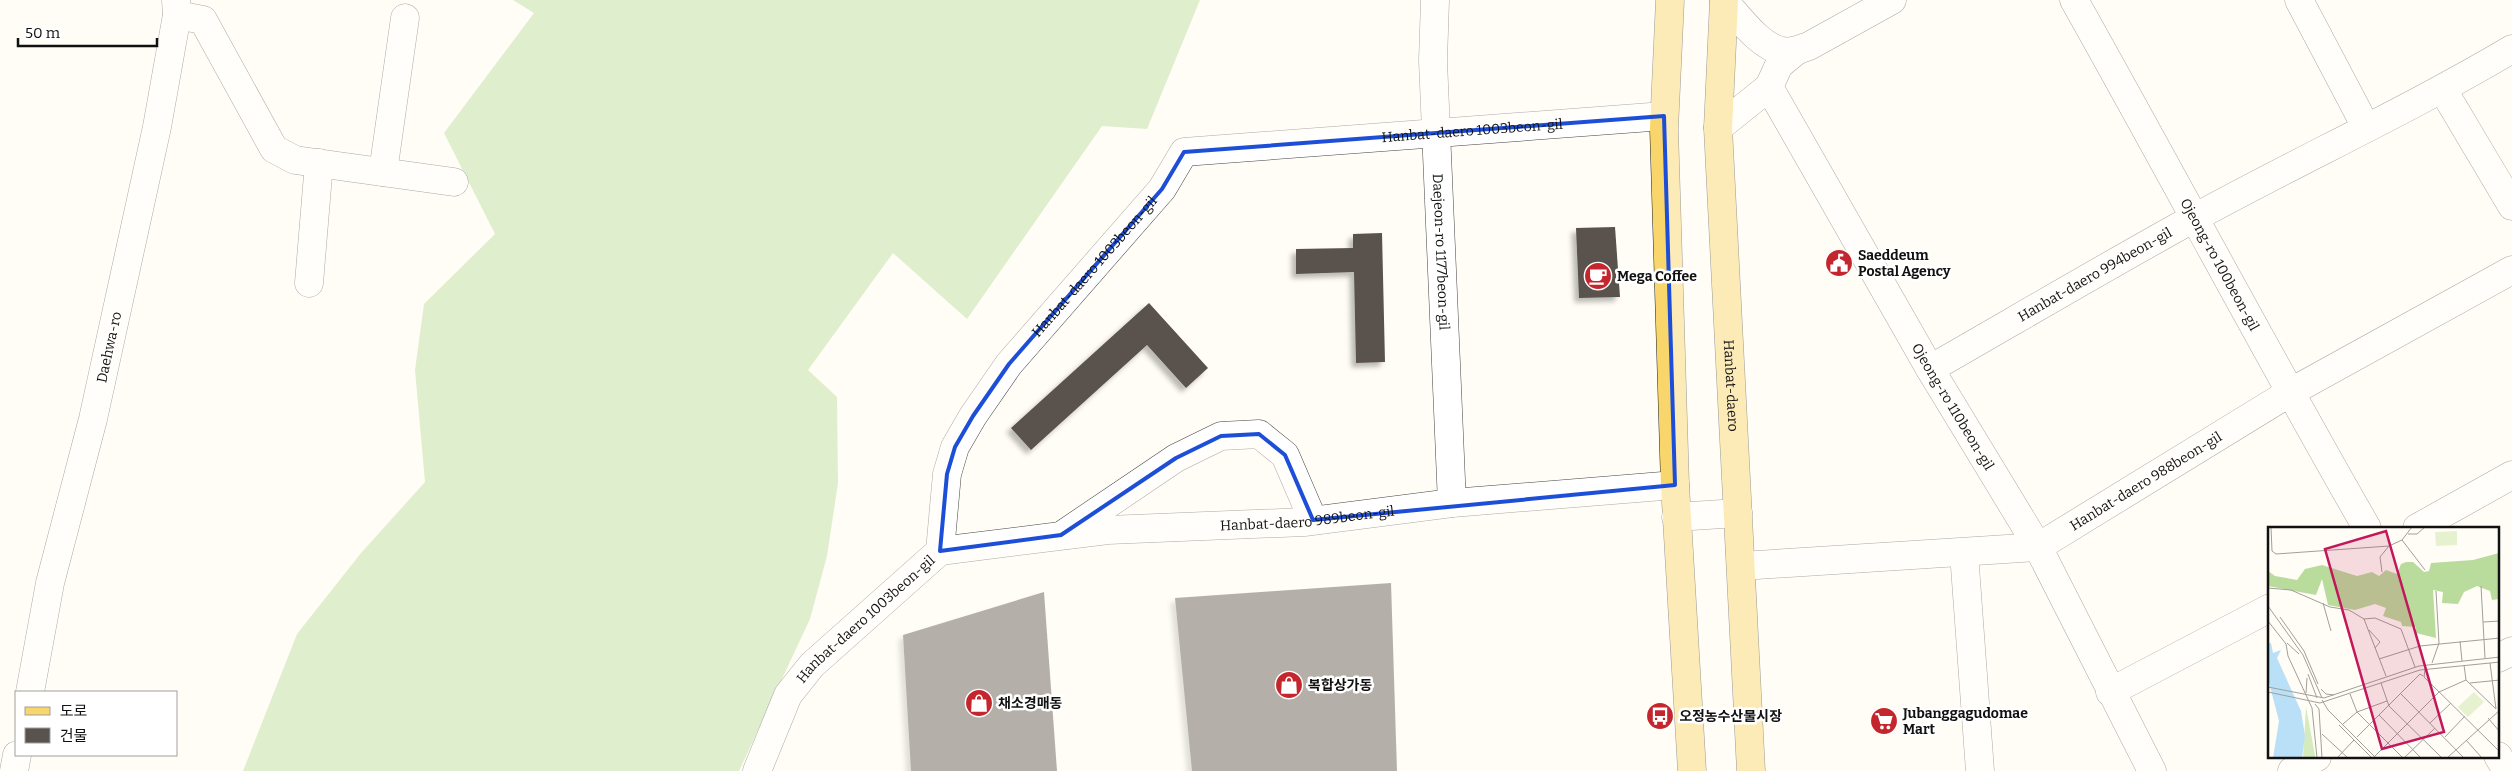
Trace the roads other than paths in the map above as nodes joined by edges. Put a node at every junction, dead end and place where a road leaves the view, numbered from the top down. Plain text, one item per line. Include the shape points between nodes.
1 (1435, 0) edge
2 (1670, 0) edge
3 (1892, 0) edge
4 (2074, 0) edge
5 (2300, 0) edge
6 (1724, 1) edge
7 (176, 7) edge
8 (405, 18) dead end
9 (2512, 49) edge
10 (1796, 51) junction
11 (1769, 87) junction
12 (2443, 90) junction
13 (1664, 116) junction
14 (2366, 127) junction
15 (1718, 128) junction
16 (1436, 134) junction
17 (319, 163) junction
18 (383, 172) junction
19 (454, 182) dead end
20 (2512, 206) edge
21 (2196, 217) junction
22 (2512, 270) edge
23 (309, 284) dead end
24 (1930, 369) junction
25 (2289, 393) junction
26 (2512, 475) edge
27 (1675, 485) junction
28 (1452, 504) junction
29 (1738, 513) junction
30 (1676, 517) junction
31 (1313, 520) junction
32 (2367, 527) edge
33 (2419, 527) edge
34 (1061, 535) junction
35 (2038, 547) junction
36 (940, 551) junction
37 (1964, 553) junction
38 (1741, 566) junction
39 (2268, 609) edge
40 (2512, 651) edge
41 (2500, 657) edge
42 (30, 691) edge
43 (2110, 692) junction
44 (17, 756) edge
45 (2315, 758) edge
46 (2499, 758) edge
47 (14, 771) edge
48 (757, 771) edge
49 (1692, 771) edge
50 (1751, 771) edge
51 (1980, 771) edge
52 (2152, 771) edge
53 (2292, 771) edge
54 (2507, 771) edge

1 - 16 street, Daejeon-ro 1177beon-gil
2 - 13 main road
3 - 10 street
4 - 21 street, Ojeong-ro 100beon-gil
5 - 14 street
6 - 10 street via 1765,43 1783,51
6 - 15 main road, Hanbat-daero
7 - 17 street via 203,20 274,149 295,160
7 - 42 street, Daehwa-ro via 157,127 93,419 50,583
8 - 18 street
9 - 12 street, Hanbat-daero 994beon-gil
10 - 11 street via 1779,65
11 - 15 street
11 - 24 street, Ojeong-ro 110beon-gil
12 - 14 street, Hanbat-daero 994beon-gil
12 - 20 street
13 - 16 street, Hanbat-daero 1003beon-gil
13 - 27 main road
14 - 21 street, Hanbat-daero 994beon-gil
15 - 29 main road, Hanbat-daero
16 - 28 street, Daejeon-ro 1177beon-gil
16 - 36 street, Hanbat-daero 1003beon-gil via 1184,152 1162,189 1009,364 973,416 955,447 948,474
17 - 18 street
17 - 23 street
18 - 19 street
21 - 24 street, Hanbat-daero 994beon-gil
21 - 25 street, Ojeong-ro 100beon-gil
22 - 25 street, Hanbat-daero 988beon-gil
24 - 35 street, Ojeong-ro 110beon-gil
25 - 32 street, Ojeong-ro 100beon-gil
25 - 35 street, Hanbat-daero 988beon-gil
26 - 33 street
27 - 28 street, Hanbat-daero 989beon-gil
27 - 30 main road
28 - 31 street, Hanbat-daero 989beon-gil
29 - 30 street
29 - 38 main road, Hanbat-daero
30 - 49 main road
31 - 34 street, Hanbat-daero 989beon-gil
31 - 34 street via 1286,454 1259,434 1221,436 1176,458
34 - 36 street, Hanbat-daero 989beon-gil
35 - 37 street, Hanbat-daero 988beon-gil
35 - 43 street, Ojeong-ro 110beon-gil
36 - 48 street, Hanbat-daero 1003beon-gil via 812,665 788,695
37 - 38 street, Hanbat-daero 988beon-gil
37 - 51 street
38 - 50 main road, Hanbat-daero
39 - 43 street
40 - 41 street
43 - 52 street, Ojeong-ro 110beon-gil
44 - 47 street
45 - 53 street
46 - 54 street

